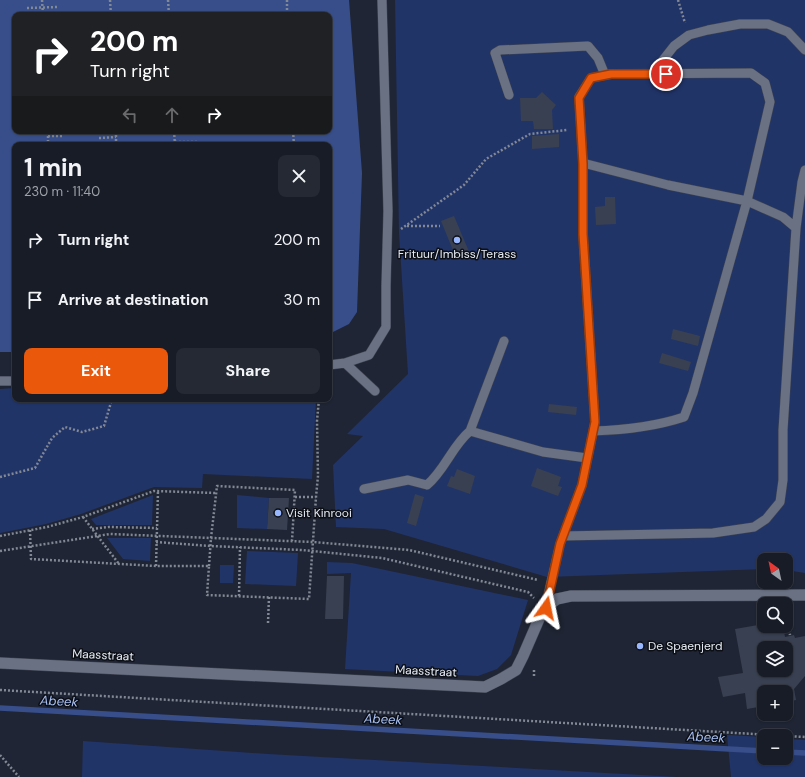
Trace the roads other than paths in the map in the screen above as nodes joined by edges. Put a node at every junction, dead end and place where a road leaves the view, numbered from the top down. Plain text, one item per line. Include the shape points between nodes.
1 (382, 0) edge
2 (805, 50) edge
3 (652, 74) junction
4 (605, 75) junction
5 (509, 95) dead end
6 (583, 164) junction
7 (805, 170) edge
8 (747, 201) junction
9 (796, 228) junction
10 (504, 341) dead end
11 (345, 363) junction
12 (332, 365) edge
13 (12, 380) edge
14 (0, 381) edge
15 (375, 391) dead end
16 (470, 431) junction
17 (593, 431) junction
18 (587, 458) junction
19 (364, 489) dead end
20 (563, 536) junction
21 (805, 596) edge
22 (546, 608) junction
23 (0, 663) edge

1 - 11 lane via 388,211 386,327 369,355
2 - 3 lane via 788,32 768,24 740,24 688,35 674,46
3 - 4 lane
3 - 8 lane via 751,74 765,83 770,102
4 - 5 lane via 598,58 588,46 500,50 495,53
4 - 6 lane via 591,78 579,98
6 - 8 lane
6 - 17 lane via 583,234 595,422
7 - 9 lane
8 - 9 lane via 783,217
8 - 17 lane via 695,386 684,416 665,424
9 - 20 lane via 780,502 766,520 754,527 713,533
10 - 16 lane
11 - 12 lane
11 - 15 lane
13 - 14 lane
16 - 18 lane via 543,452
16 - 19 lane via 461,439 435,478 427,485 408,480
17 - 18 lane
18 - 20 lane via 582,485
20 - 22 lane
21 - 22 street, Maasstraat via 572,596 557,599
22 - 23 street, Maasstraat via 516,670 485,687

